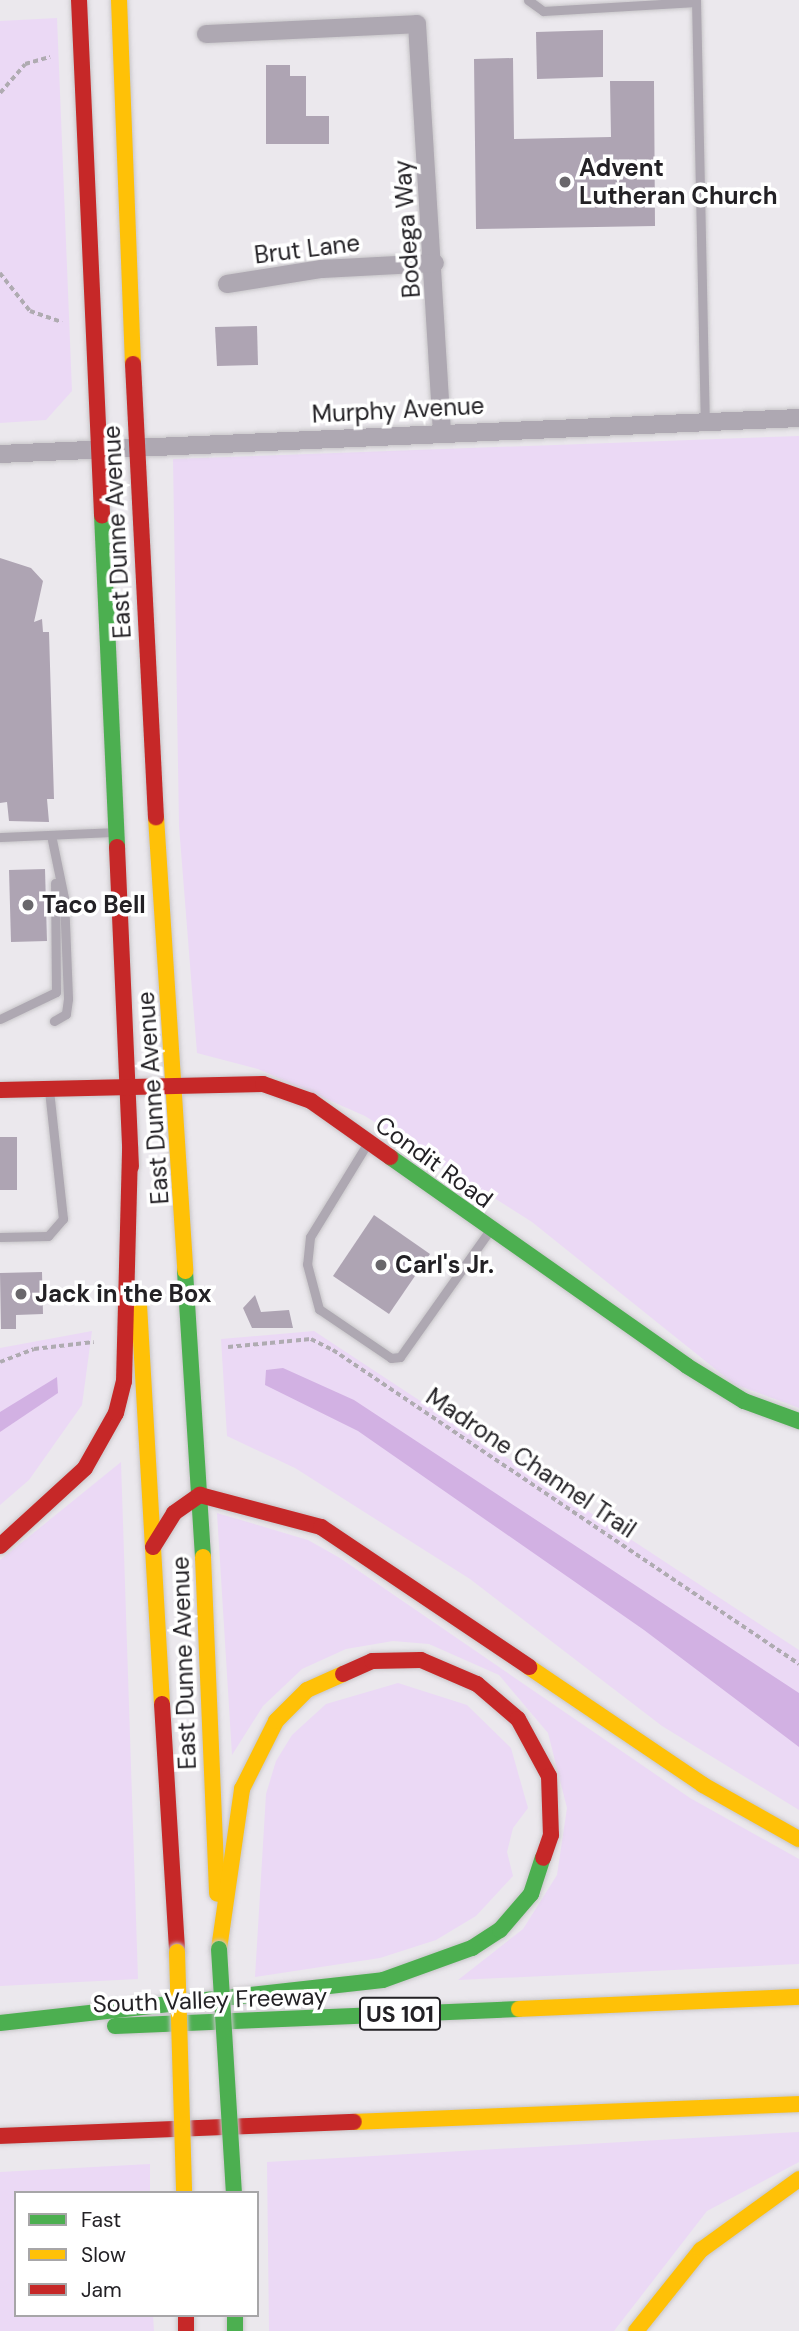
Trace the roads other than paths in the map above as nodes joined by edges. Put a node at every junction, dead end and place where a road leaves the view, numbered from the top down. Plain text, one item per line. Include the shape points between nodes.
1 (79, 0) edge
2 (119, 0) edge
3 (528, 0) edge
4 (696, 1) edge
5 (206, 34) dead end
6 (435, 263) junction
7 (227, 284) dead end
8 (799, 418) edge
9 (705, 421) junction
10 (442, 432) junction
11 (136, 450) junction
12 (94, 451) junction
13 (0, 454) edge
14 (113, 832) junction
15 (51, 835) junction
16 (0, 837) edge
17 (55, 879) junction
18 (0, 1019) edge
19 (54, 1021) dead end
20 (176, 1082) junction
21 (126, 1084) junction
22 (49, 1088) junction
23 (0, 1090) edge
24 (368, 1143) junction
25 (130, 1149) junction
26 (490, 1230) junction
27 (0, 1237) edge
28 (799, 1421) edge
29 (200, 1495) junction
30 (0, 1546) edge
31 (153, 1547) junction
32 (799, 1839) edge
33 (219, 1950) junction
34 (799, 1997) edge
35 (0, 2023) edge
36 (0, 2031) edge
37 (799, 2104) edge
38 (0, 2136) edge
39 (799, 2179) edge
40 (184, 2191) edge
41 (234, 2191) edge
42 (636, 2331) edge

1 - 12 main road, East Dunne Avenue
2 - 11 main road, East Dunne Avenue
3 - 4 lane via 543,11
4 - 9 lane
5 - 6 street, Bodega Way via 417,24
6 - 7 street, Brut Lane via 322,269
6 - 10 street, Bodega Way
8 - 9 street, Murphy Avenue
9 - 10 street, Murphy Avenue
10 - 11 street, Murphy Avenue
11 - 12 street, Murphy Avenue
11 - 20 main road, East Dunne Avenue
12 - 13 street, Murphy Avenue
12 - 14 main road, East Dunne Avenue
14 - 15 lane
14 - 21 main road, East Dunne Avenue
15 - 16 lane
15 - 17 lane
17 - 18 lane via 56,992
17 - 19 lane via 64,898 68,999 66,1014
20 - 21 main road, Condit Road
20 - 24 main road, Condit Road via 263,1084 311,1101
20 - 29 main road, East Dunne Avenue
21 - 22 main road, Condit Road
21 - 25 main road, East Dunne Avenue
22 - 23 main road, Condit Road
22 - 27 lane via 63,1219 48,1236
24 - 26 main road, Condit Road
24 - 26 lane via 310,1237 307,1264 319,1309 391,1357 400,1357
25 - 30 main road via 124,1381 116,1413 85,1468
25 - 31 main road, East Dunne Avenue
26 - 28 main road, Condit Road via 687,1366 744,1401
29 - 31 main road via 174,1513
29 - 32 main road via 291,1515 340,1538 703,1785
29 - 33 main road, East Dunne Avenue
31 - 40 main road, East Dunne Avenue, bridge via 177,1952
33 - 35 main road via 242,1789 276,1721 307,1690 372,1661 421,1660 477,1684 518,1719 549,1776 551,1835 531,1894 500,1930 472,1948 383,1980
33 - 41 main road, East Dunne Avenue, bridge
34 - 36 main road, South Valley Freeway / US 101
37 - 38 main road
39 - 42 main road via 701,2250

